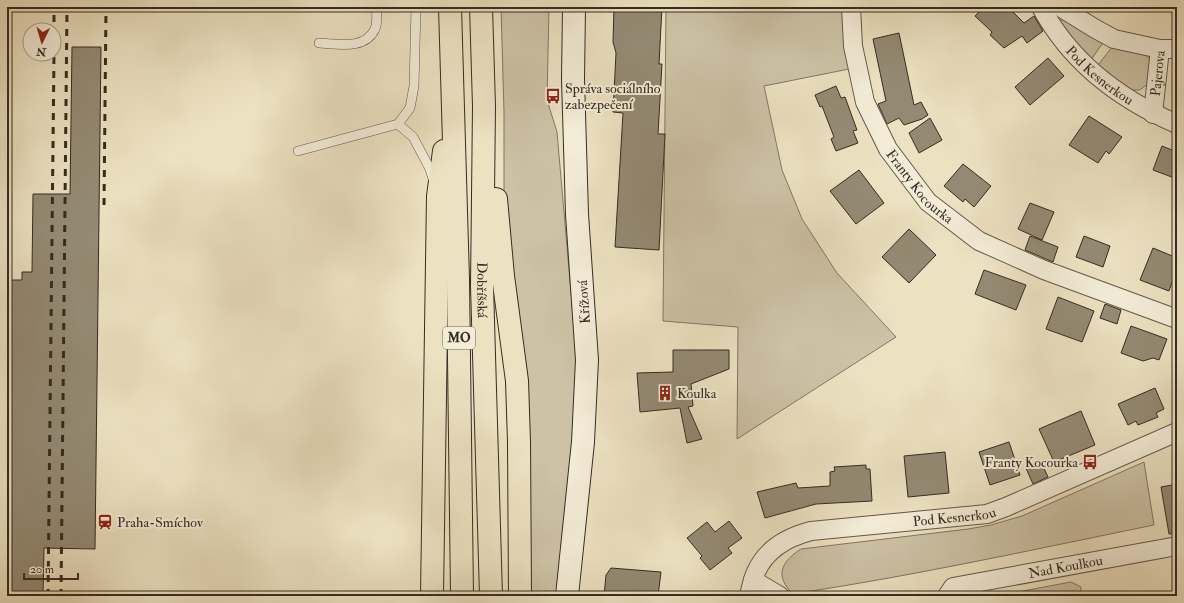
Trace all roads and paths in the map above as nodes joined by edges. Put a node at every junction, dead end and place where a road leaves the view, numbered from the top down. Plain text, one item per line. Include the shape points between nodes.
1 (377, 7) edge
2 (416, 7) edge
3 (450, 7) edge
4 (482, 7) edge
5 (574, 7) edge
6 (851, 7) edge
7 (1041, 7) edge
8 (1060, 7) edge
9 (319, 43) dead end
10 (1169, 49) edge
11 (453, 81) junction
12 (484, 106) junction
13 (1153, 114) junction
14 (398, 124) junction
15 (1177, 124) edge
16 (298, 150) dead end
17 (438, 196) junction
18 (1177, 319) edge
19 (1177, 432) edge
20 (1177, 546) edge
21 (751, 588) edge
22 (950, 592) edge
23 (432, 596) edge
24 (462, 596) edge
25 (491, 596) edge
26 (520, 596) edge
27 (567, 596) edge
28 (780, 596) edge

1 - 9 lane via 376,28 365,42 349,45
2 - 14 lane via 414,86 410,108
3 - 11 highway, Dobříšská / MO
4 - 12 highway, Dobříšská / MO
5 - 27 street, Křížová via 573,79 577,206 587,360 583,442
6 - 18 street, Franty Kocourka via 853,46 865,102 888,149 928,202 979,241 1049,272
7 - 13 street, Pod Kesnerkou via 1067,48 1090,71
8 - 10 street, Pod Kesnerkou via 1114,39
10 - 13 street, Pajerova
11 - 17 highway
11 - 24 highway, Dobříšská / MO
12 - 25 highway, Dobříšská / MO via 482,286
12 - 26 highway via 517,381
13 - 15 street, Pod Kesnerkou
14 - 16 lane
14 - 17 lane via 413,136 430,169
17 - 23 highway
19 - 21 street, Pod Kesnerkou via 987,514 811,531 796,535 766,556 756,571
20 - 22 street, Nad Koulkou
21 - 28 street

